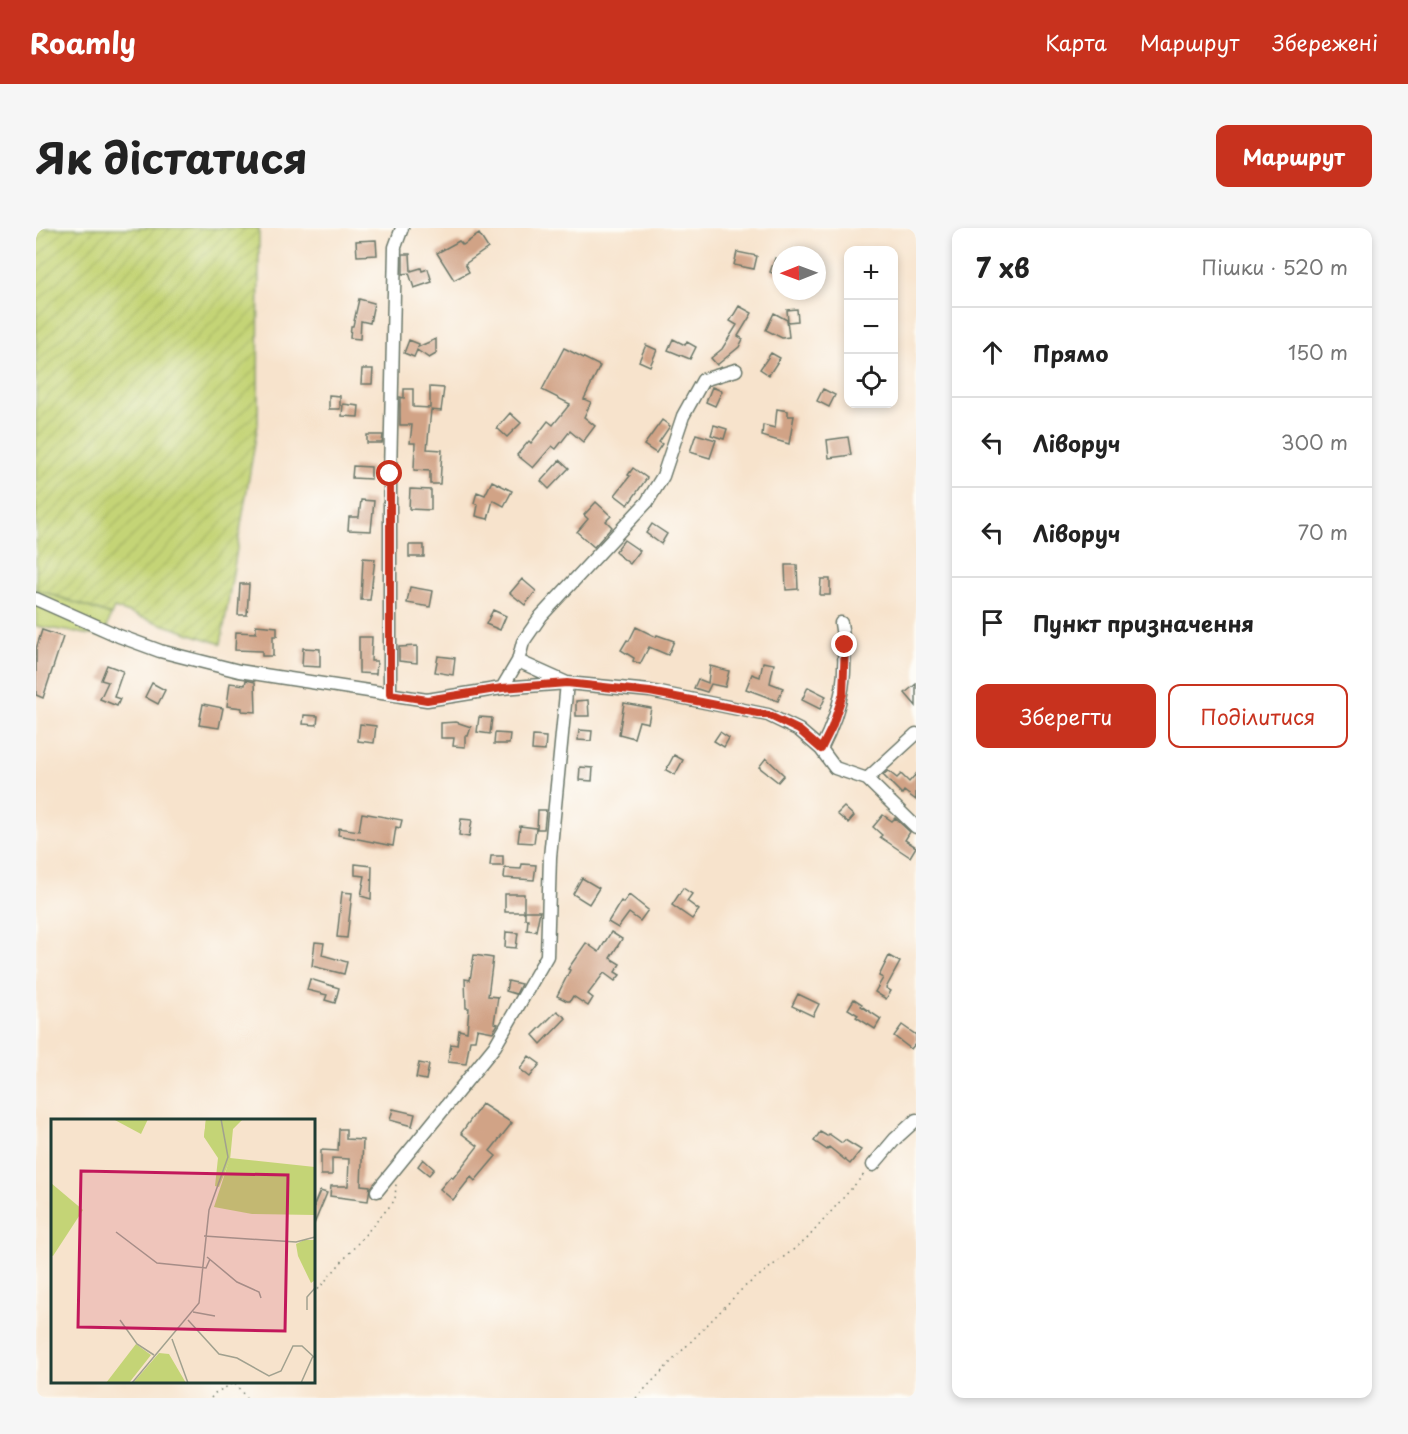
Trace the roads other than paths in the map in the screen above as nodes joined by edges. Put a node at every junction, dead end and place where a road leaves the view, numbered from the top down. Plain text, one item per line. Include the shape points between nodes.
1 (402, 228) edge
2 (736, 370) dead end
3 (36, 599) edge
4 (841, 623) dead end
5 (518, 662) junction
6 (567, 683) junction
7 (502, 688) junction
8 (390, 694) junction
9 (916, 734) edge
10 (821, 749) junction
11 (867, 779) junction
12 (916, 827) edge
13 (916, 1120) edge
14 (873, 1165) road end
15 (377, 1191) dead end

1 - 8 street via 395,247
2 - 5 street via 703,380 683,416 663,476 647,502 541,616 523,642
3 - 8 street via 160,651 239,671
4 - 10 street via 845,645 843,694
5 - 6 street
5 - 7 street
6 - 7 street
6 - 10 street via 650,692 768,715 799,730
6 - 15 street via 550,857 548,956 495,1046
7 - 8 street via 427,700
9 - 11 street
10 - 11 street via 835,768
11 - 12 street
13 - 14 street

